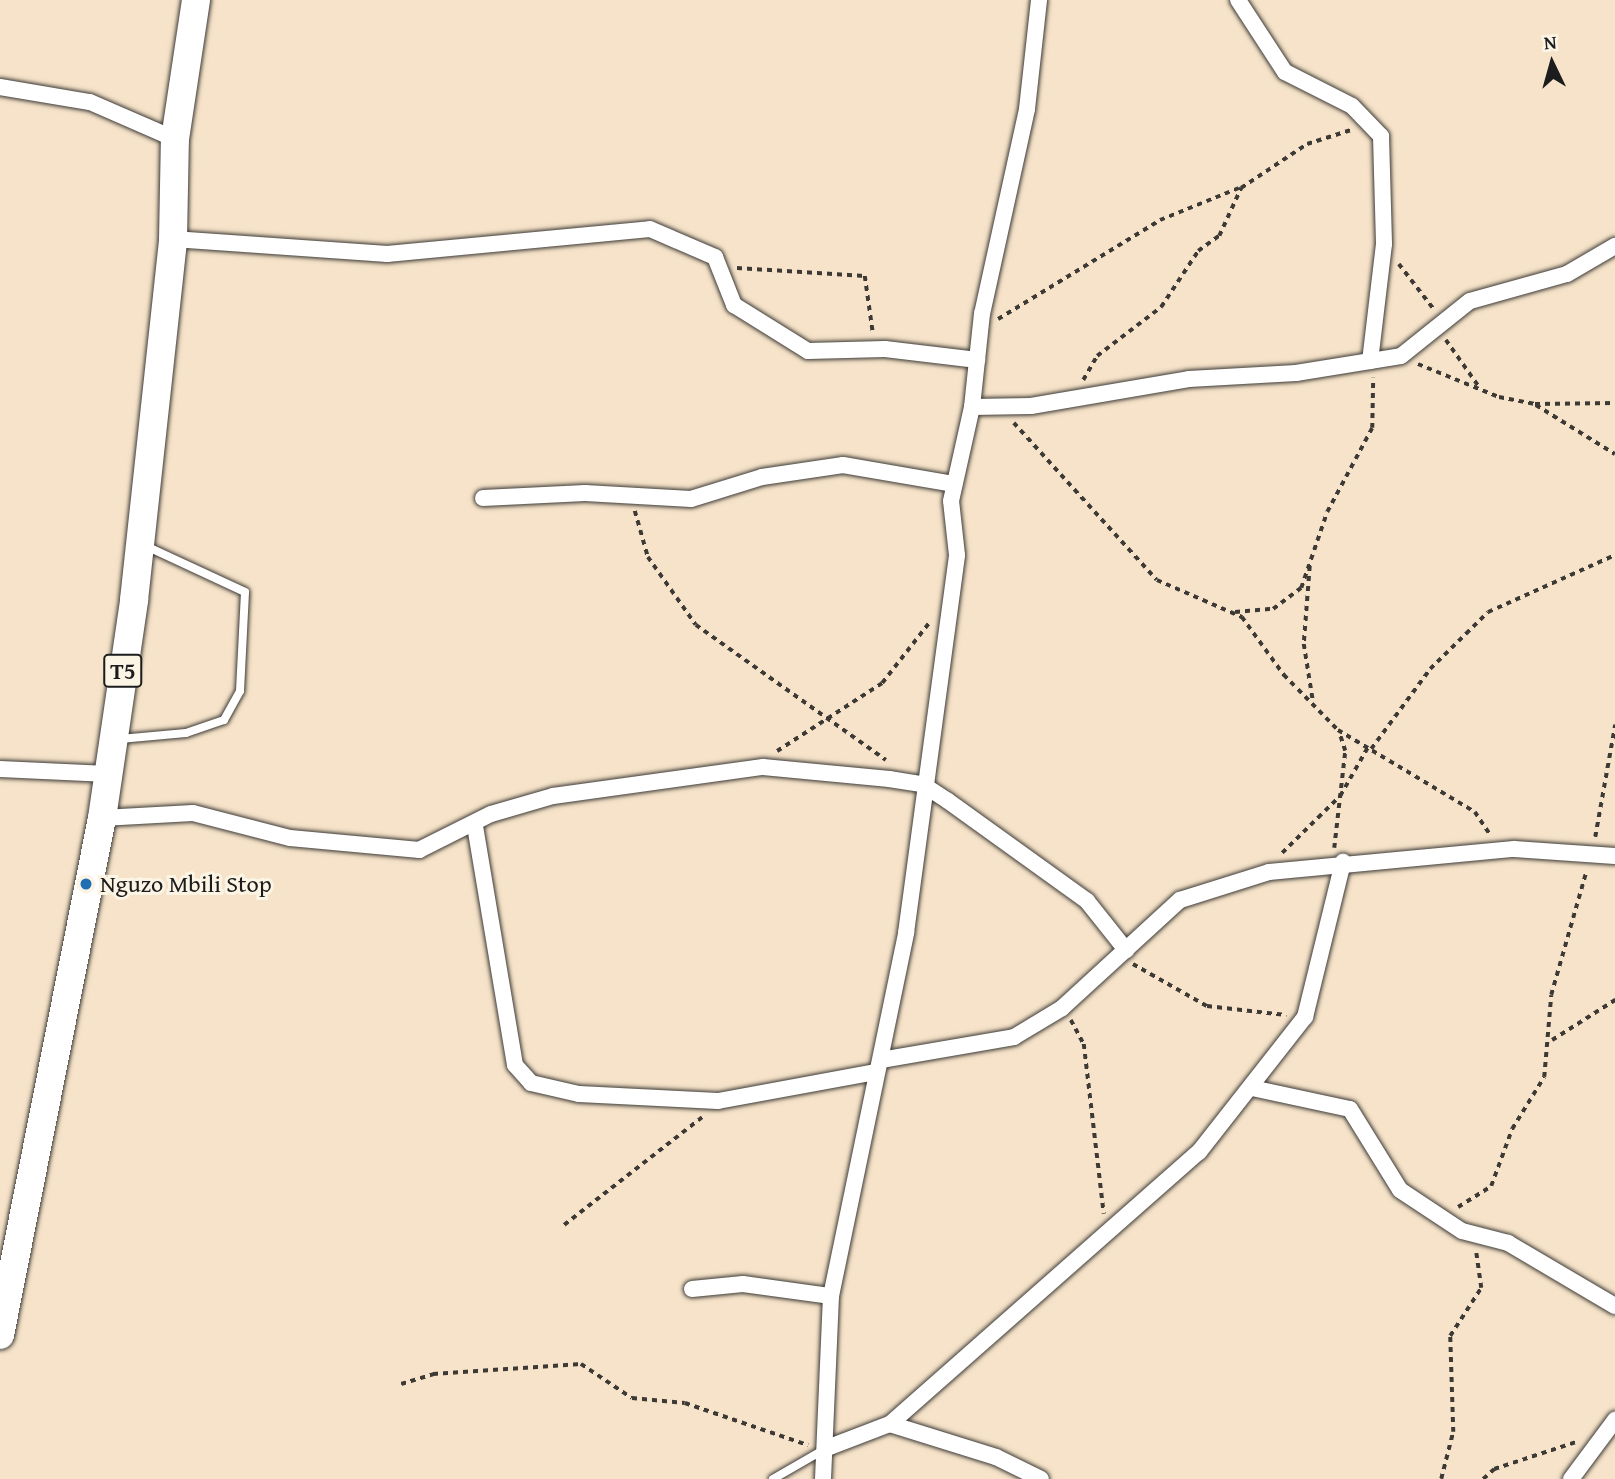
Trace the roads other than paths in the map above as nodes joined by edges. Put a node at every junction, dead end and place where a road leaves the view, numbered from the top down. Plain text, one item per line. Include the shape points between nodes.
1 (196, 0) edge
2 (1039, 0) edge
3 (1238, 0) edge
4 (0, 87) edge
5 (175, 139) junction
6 (173, 239) junction
7 (1615, 246) edge
8 (977, 360) junction
9 (1370, 360) junction
10 (972, 407) junction
11 (954, 484) junction
12 (483, 498) dead end
13 (140, 544) junction
14 (113, 739) junction
15 (0, 769) edge
16 (108, 774) junction
17 (928, 787) junction
18 (102, 818) junction
19 (475, 827) junction
20 (1615, 856) edge
21 (1338, 862) junction
22 (1123, 952) junction
23 (879, 1066) junction
24 (1252, 1088) junction
25 (692, 1289) dead end
26 (831, 1296) junction
27 (1615, 1306) edge
28 (0, 1335) edge
29 (1615, 1420) edge
30 (890, 1424) junction
31 (824, 1449) junction
32 (773, 1479) edge
33 (823, 1479) edge
34 (1041, 1479) edge
35 (1571, 1479) edge

1 - 5 highway, T5
2 - 8 street via 1027,109
3 - 9 street via 1284,72 1373,123 1386,153 1384,244
4 - 5 street via 90,102
5 - 6 highway, T5
6 - 8 street via 387,254 650,229 702,247 718,261 734,305 787,341 824,354 876,349
6 - 13 highway, T5
7 - 9 street via 1593,264 1470,301 1441,319 1401,356
8 - 10 street
9 - 10 street via 1189,379 1071,400
10 - 11 street
11 - 12 street via 843,464 762,477 706,497
11 - 17 street via 957,555
13 - 14 highway, T5
13 - 14 lane via 246,592 240,691 224,720 186,733
14 - 16 highway, T5
15 - 16 street
16 - 18 highway, T5
17 - 19 street via 763,766 531,800
17 - 22 street via 1087,901
17 - 23 street
18 - 19 street via 193,813 290,838 419,850
18 - 28 highway, T5
19 - 23 street via 520,1074 579,1094 718,1101
20 - 21 street via 1493,850
21 - 22 street via 1269,872 1180,900
21 - 24 street via 1305,1017
22 - 23 street via 1062,1008 985,1046
23 - 26 street
24 - 27 street via 1350,1109 1388,1176 1462,1231 1508,1243
24 - 30 street via 1173,1180
25 - 26 street via 743,1284
26 - 31 street via 821,1416
29 - 35 street
30 - 31 street
30 - 34 street via 996,1457
31 - 32 lane
31 - 33 street

